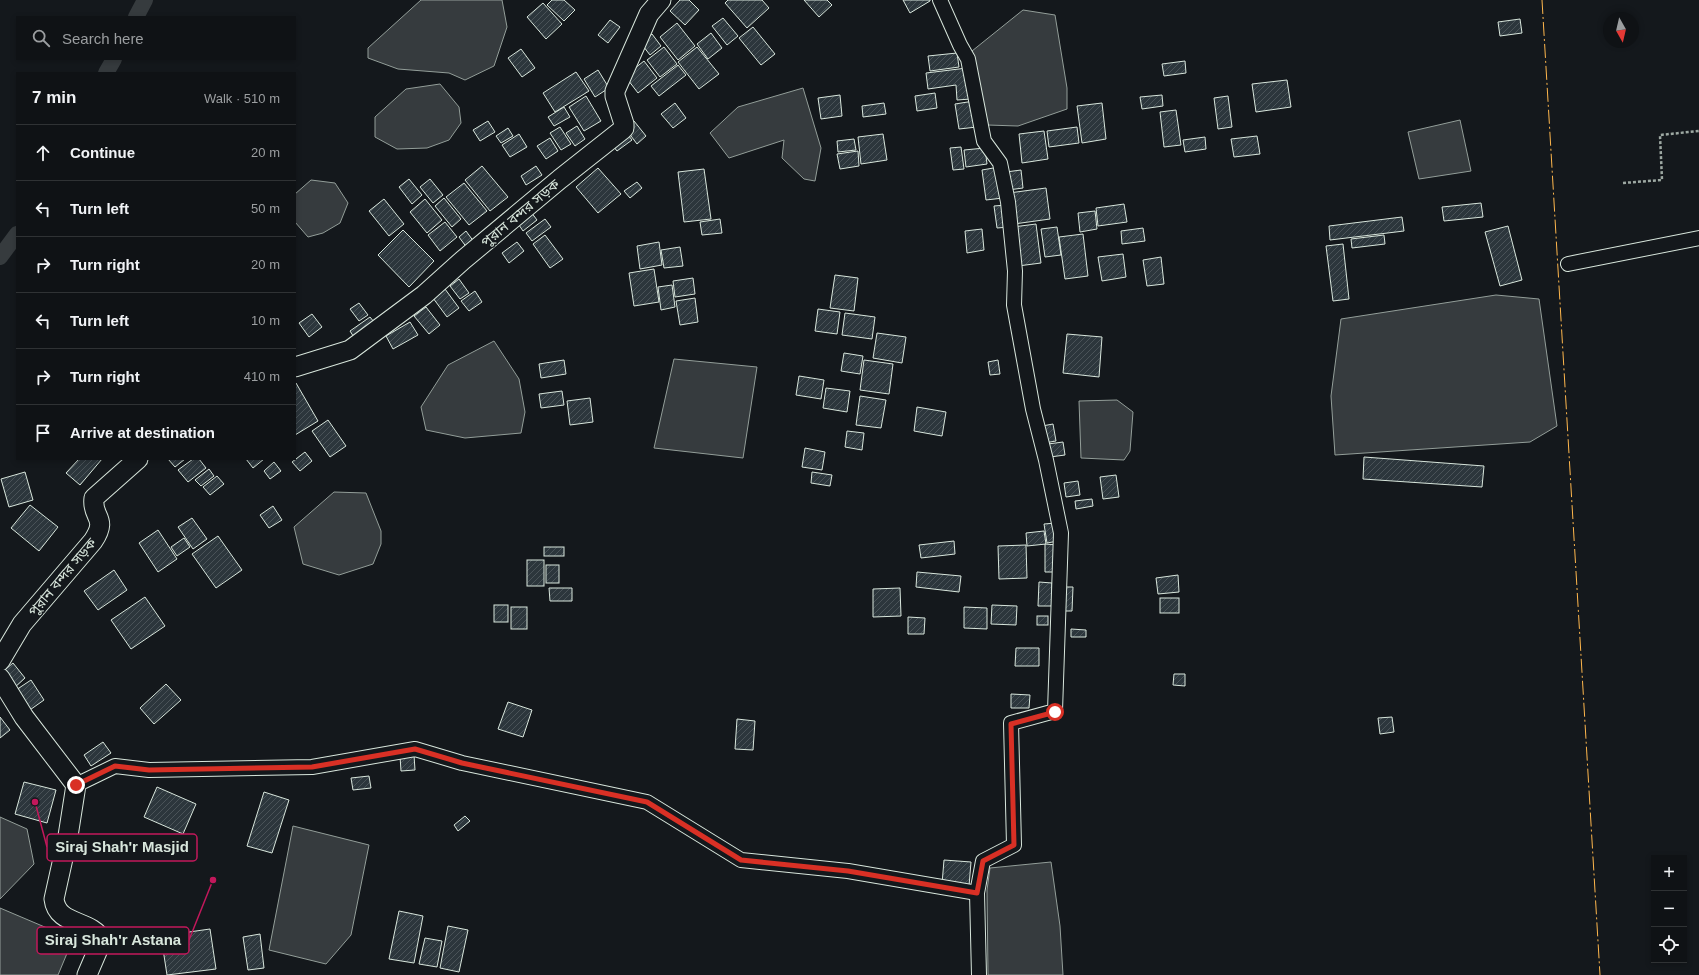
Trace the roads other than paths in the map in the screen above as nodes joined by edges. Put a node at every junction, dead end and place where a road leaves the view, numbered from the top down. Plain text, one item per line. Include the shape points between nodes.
1 (661, 0) edge
2 (940, 0) edge
3 (1699, 238) edge
4 (1568, 264) dead end
5 (296, 367) edge
6 (137, 460) edge
7 (0, 661) edge
8 (0, 678) edge
9 (76, 785) junction
10 (977, 893) junction
11 (87, 975) edge
12 (979, 975) edge

1 - 5 street, পুরান বন্দর সড়ক via 649,14 615,91 624,128 462,260 424,295 350,350
2 - 10 street via 968,59 984,141 1000,163 1011,227 1015,271 1014,305 1033,409 1061,533 1055,712 1011,724 1014,845 983,861
3 - 4 street
6 - 7 street, পুরান বন্দর সড়ক via 94,498 94,507 100,519 100,532 22,624
8 - 9 street via 24,717
9 - 10 street via 115,766 149,770 312,767 415,749 462,763 647,802 741,860 848,871
9 - 11 street via 54,907 60,914 98,933 102,940
10 - 12 street

